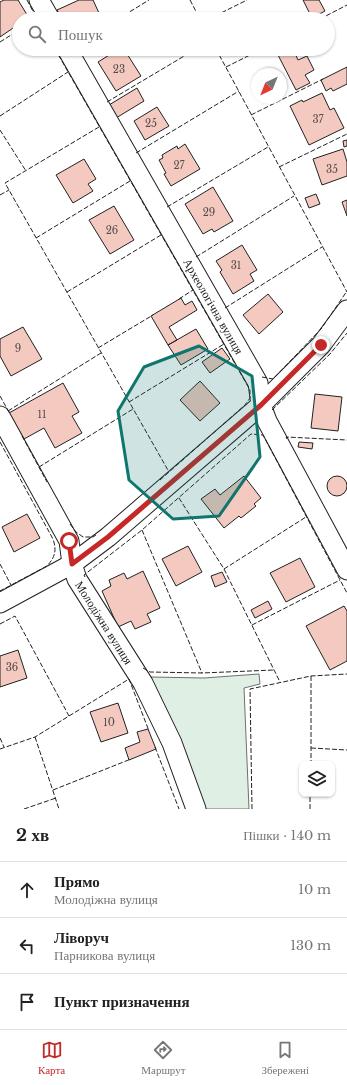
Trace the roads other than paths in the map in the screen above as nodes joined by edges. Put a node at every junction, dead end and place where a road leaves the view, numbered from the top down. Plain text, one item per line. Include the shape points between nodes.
1 (39, 0) edge
2 (46, 12) edge
3 (71, 56) edge
4 (347, 310) edge
5 (261, 405) junction
6 (0, 416) edge
7 (72, 564) junction
8 (347, 570) edge
9 (0, 602) edge
10 (196, 809) edge

1 - 2 street
3 - 5 street, Археологічна вулиця via 258,383
4 - 5 street via 321,345
5 - 7 street via 108,537
5 - 8 street, Археологічна вулиця
6 - 7 street, Молодіжна вулиця via 69,541
7 - 9 street
7 - 10 street, Молодіжна вулиця via 76,579 143,683 172,743

